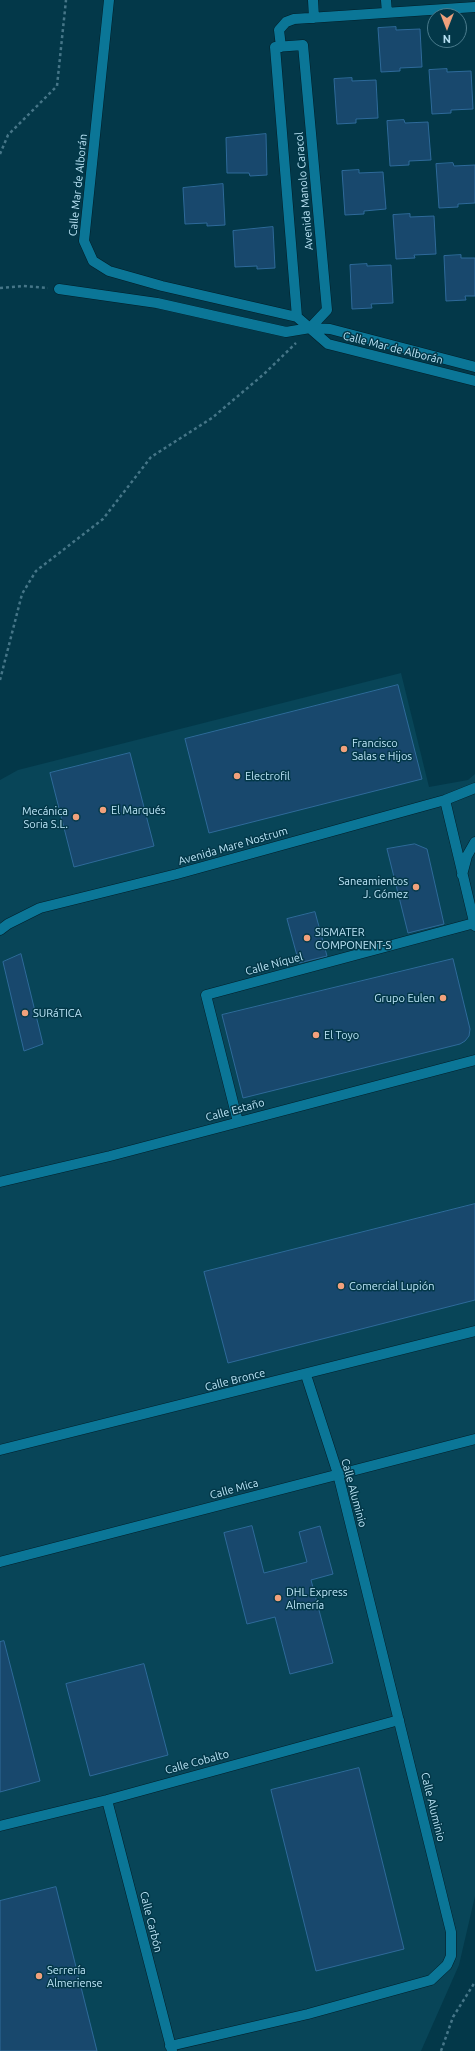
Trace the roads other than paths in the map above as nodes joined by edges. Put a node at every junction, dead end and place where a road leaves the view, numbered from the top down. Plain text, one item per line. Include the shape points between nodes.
1 (109, 0) edge
2 (313, 0) edge
3 (386, 0) edge
4 (462, 4) edge
5 (475, 7) edge
6 (387, 13) junction
7 (314, 18) junction
8 (278, 47) junction
9 (59, 289) road end
10 (297, 317) junction
11 (310, 328) junction
12 (475, 367) edge
13 (475, 381) edge
14 (475, 788) edge
15 (445, 800) junction
16 (475, 842) edge
17 (462, 877) junction
18 (475, 925) edge
19 (0, 930) edge
20 (475, 1060) edge
21 (238, 1122) junction
22 (0, 1182) edge
23 (475, 1331) edge
24 (306, 1375) junction
25 (475, 1439) edge
26 (0, 1450) edge
27 (338, 1474) junction
28 (0, 1562) edge
29 (399, 1720) junction
30 (107, 1800) junction
31 (0, 1826) edge
32 (171, 2049) edge

1 - 10 street, Calle Mar de Alborán via 84,241 93,261 109,271 162,286
2 - 7 street
3 - 6 street
4 - 5 street, Avenida Manolo Caracol
4 - 6 street, Avenida Manolo Caracol
6 - 7 street, Avenida Manolo Caracol
7 - 8 street, Avenida Manolo Caracol via 286,22 279,30
8 - 10 street, Avenida Manolo Caracol
8 - 11 street, Avenida Manolo Caracol via 303,45 327,310
9 - 11 street via 157,303 286,332
10 - 11 street, Calle Mar de Alborán
11 - 12 street, Calle Mar de Alborán via 330,329
11 - 13 street, Calle Mar de Alborán via 328,344
14 - 15 street, Avenida Mare Nostrum
15 - 17 street
15 - 19 street, Avenida Mare Nostrum via 176,874 40,908
16 - 17 street via 467,856
17 - 18 street
18 - 21 street, Calle Níquel via 206,995
20 - 21 street, Calle Estaño
21 - 22 street, Calle Estaño
23 - 24 street, Calle Bronce
24 - 26 street, Calle Bronce
24 - 27 street, Calle Aluminio
25 - 27 street, Calle Mica
27 - 28 street, Calle Mica
27 - 29 street, Calle Aluminio
29 - 30 street, Calle Cobalto
29 - 32 street, Calle Aluminio via 451,1932 451,1956 447,1965 431,1980
30 - 31 street, Calle Cobalto
30 - 32 street, Calle Carbón

